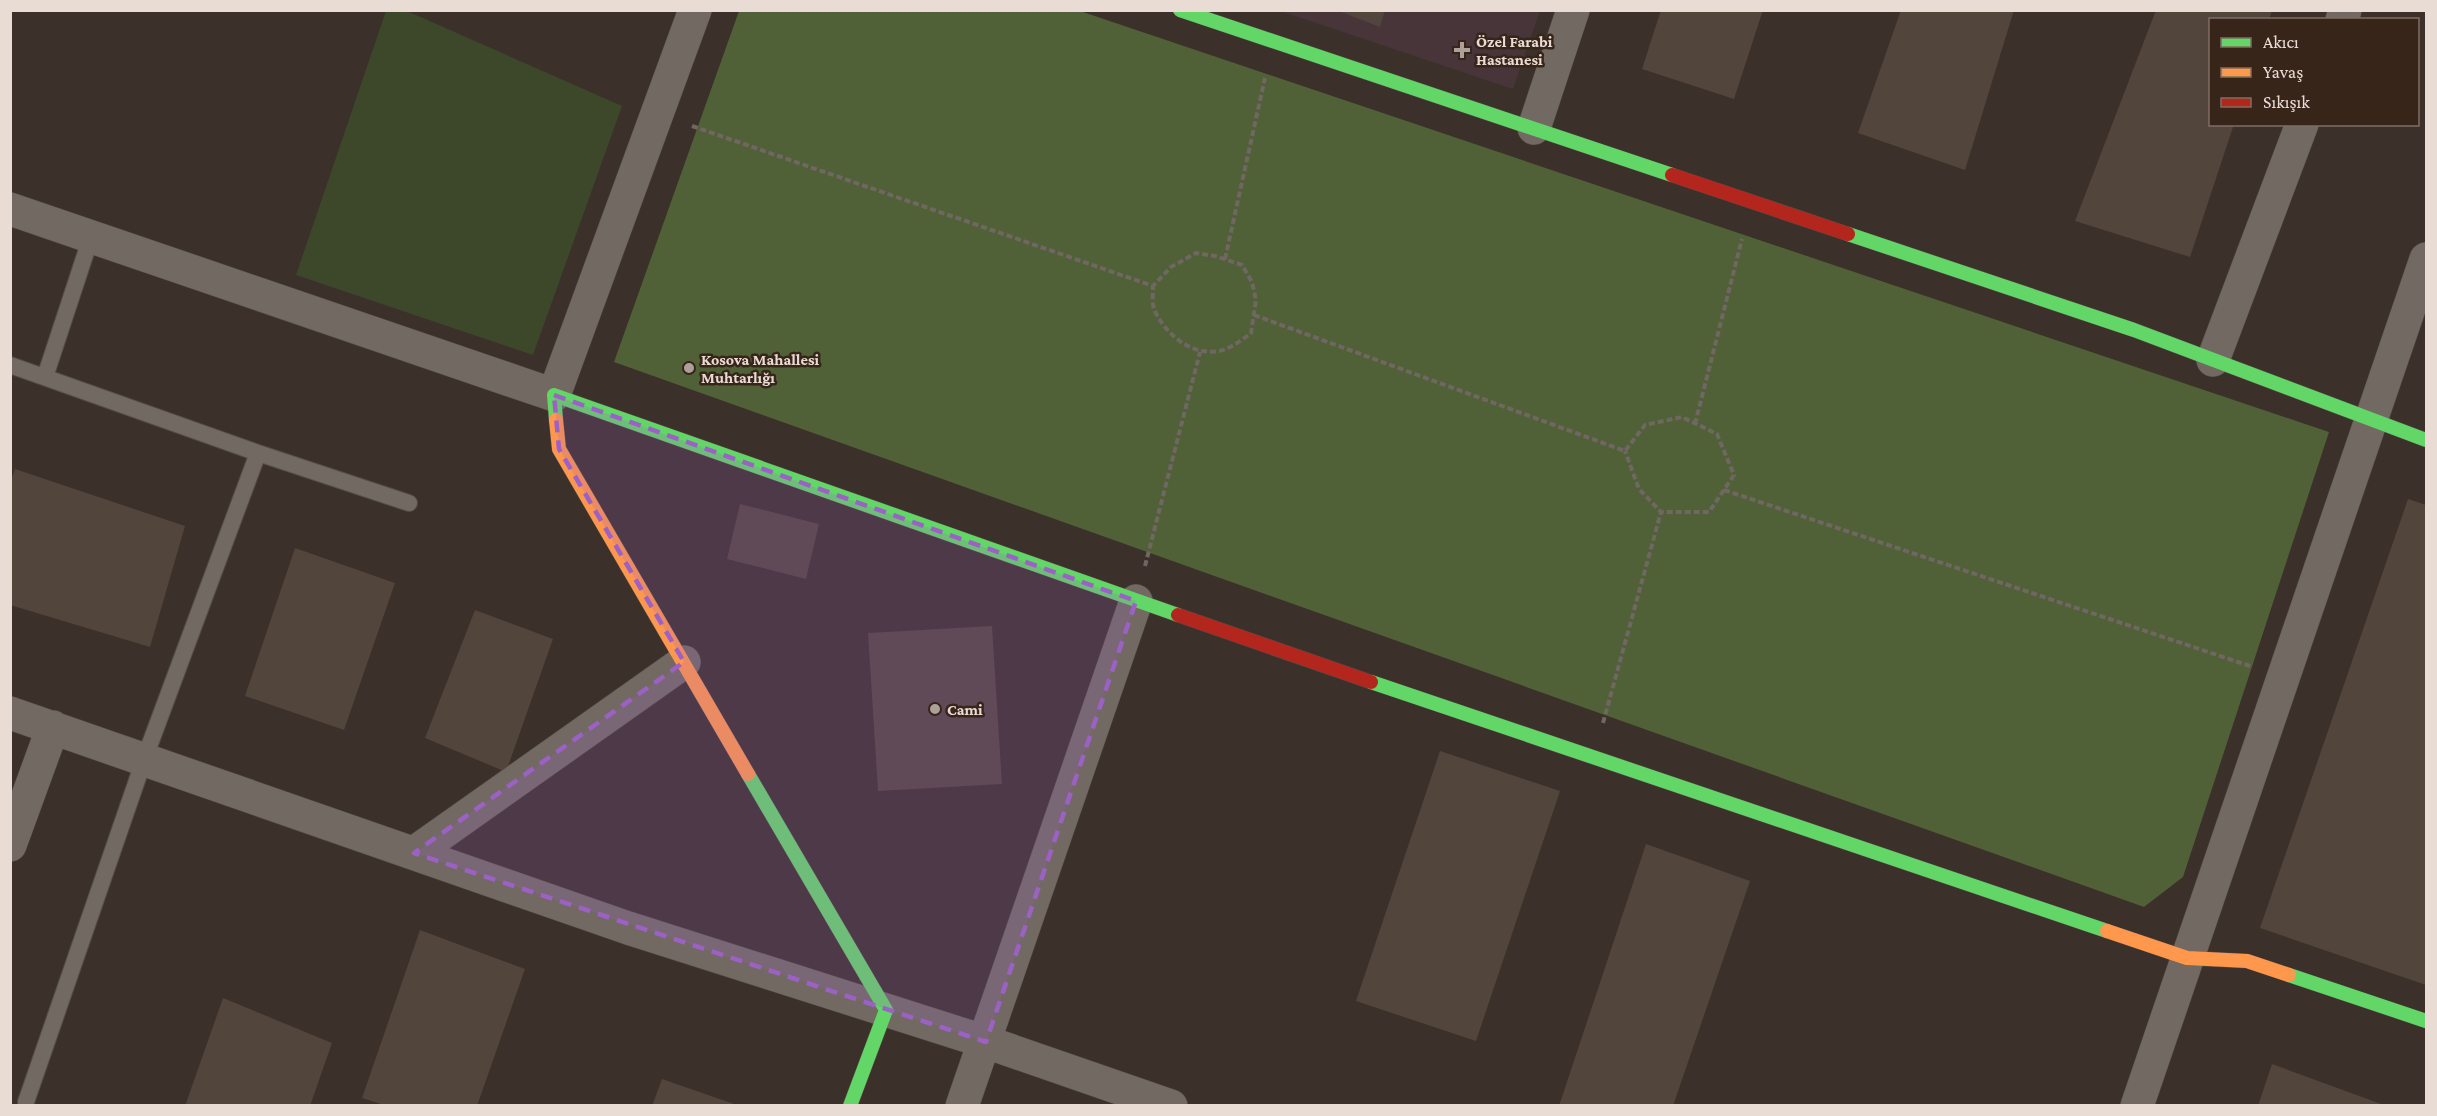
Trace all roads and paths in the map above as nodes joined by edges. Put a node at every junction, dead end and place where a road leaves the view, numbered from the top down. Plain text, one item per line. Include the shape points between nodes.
1 (695, 10) edge
2 (1180, 10) edge
3 (1573, 10) edge
4 (1273, 41) junction
5 (657, 114) junction
6 (2301, 126) edge
7 (1534, 128) junction
8 (1751, 201) junction
9 (10, 209) edge
10 (91, 237) junction
11 (1225, 259) junction
12 (2427, 259) edge
13 (1153, 286) junction
14 (1254, 315) junction
15 (1200, 352) junction
16 (2213, 360) junction
17 (10, 365) edge
18 (45, 377) junction
19 (555, 395) junction
20 (2371, 421) junction
21 (1695, 424) junction
22 (2427, 440) edge
23 (1624, 451) junction
24 (258, 453) junction
25 (1724, 490) junction
26 (409, 502) dead end
27 (1661, 512) junction
28 (1136, 601) junction
29 (684, 662) junction
30 (2283, 677) junction
31 (10, 713) edge
32 (52, 728) junction
33 (1593, 758) junction
34 (144, 760) junction
35 (10, 845) edge
36 (414, 853) junction
37 (2187, 958) junction
38 (886, 1010) junction
39 (2427, 1021) edge
40 (986, 1042) junction
41 (26, 1102) dead end
42 (850, 1106) edge
43 (962, 1106) edge
44 (1171, 1106) edge
45 (2137, 1106) edge

1 - 5 street
2 - 4 street
3 - 7 street
4 - 7 street
4 - 11 path
5 - 13 path
5 - 19 street
6 - 16 street
7 - 8 street
8 - 16 street
8 - 21 path
9 - 10 street
10 - 18 lane
10 - 19 street
11 - 13 path via 1196,253 1171,267
11 - 14 path via 1242,265 1252,282
12 - 20 street
13 - 15 path via 1153,308 1171,334
14 - 15 path via 1251,333 1244,338 1221,351
14 - 23 path
15 - 28 path
16 - 20 street
17 - 18 lane
18 - 24 lane
19 - 28 street
19 - 29 street via 559,449
20 - 22 street
20 - 30 street
21 - 23 path via 1682,417 1645,425
21 - 25 path via 1717,434 1734,476
23 - 27 path via 1639,489
24 - 26 lane
24 - 34 lane
25 - 27 path via 1709,512
25 - 30 path
27 - 33 path
28 - 33 street
28 - 40 street
29 - 36 street
29 - 38 street
30 - 37 street
31 - 32 street
32 - 34 street
32 - 35 street
33 - 37 street
34 - 36 street
34 - 41 lane
36 - 38 street via 628,928
37 - 39 street via 2247,961
37 - 45 street
38 - 40 street
38 - 42 street
40 - 43 street
40 - 44 street

